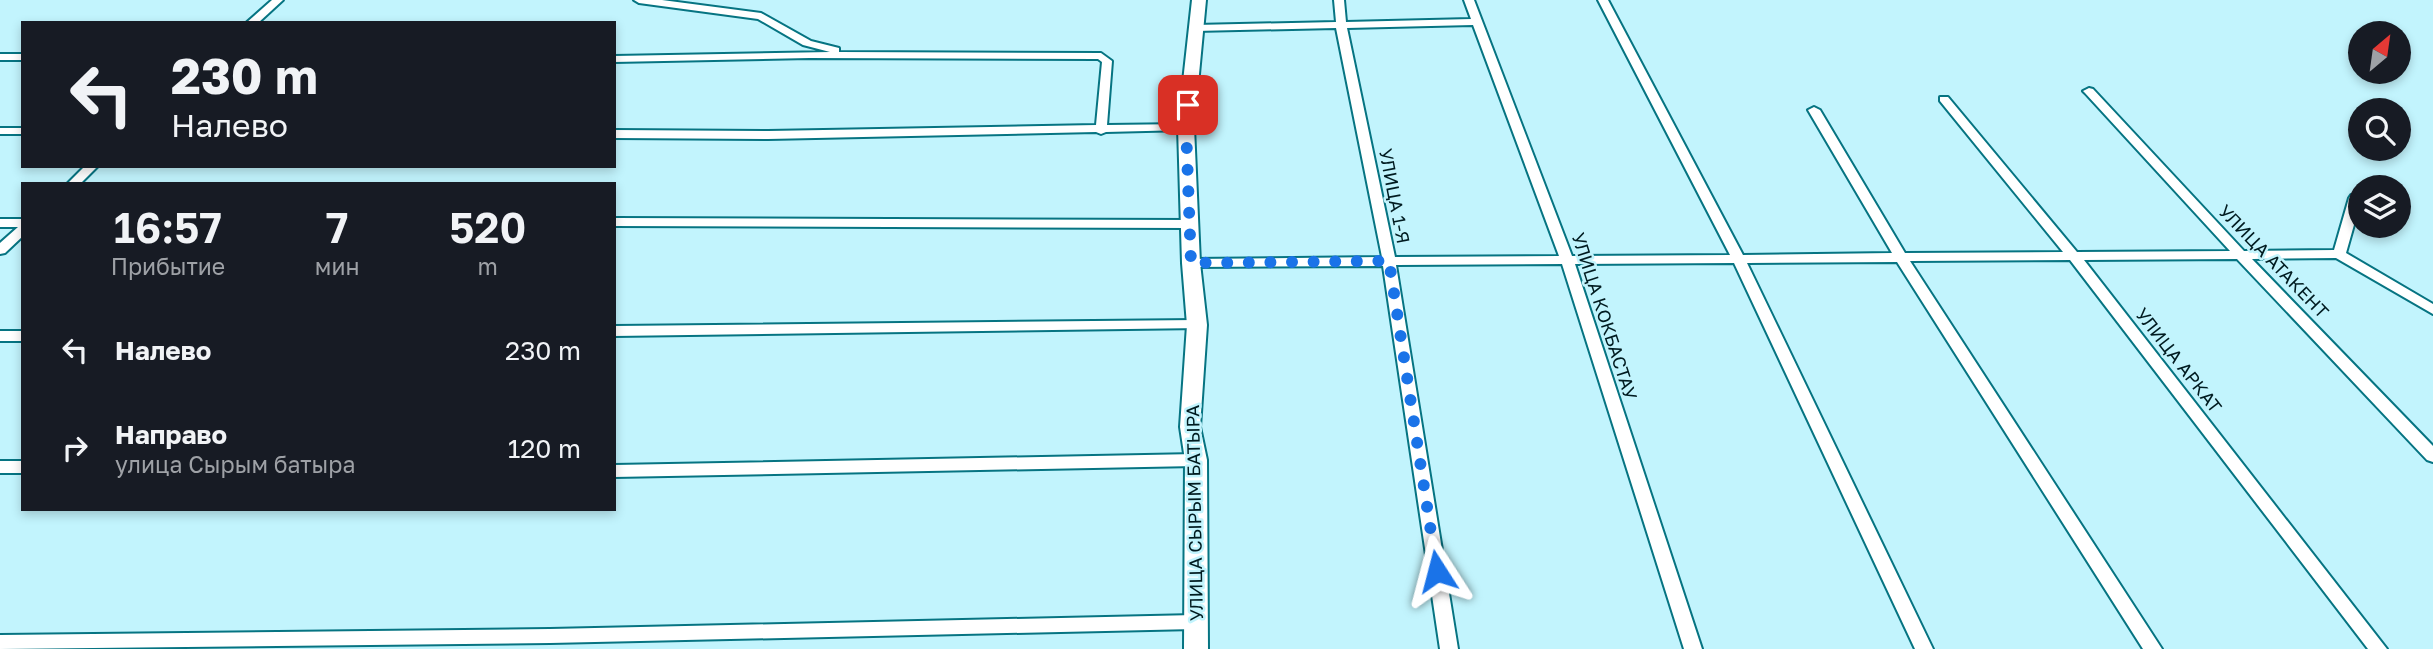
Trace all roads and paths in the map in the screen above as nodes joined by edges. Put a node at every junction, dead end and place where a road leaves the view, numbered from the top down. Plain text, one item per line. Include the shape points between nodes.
1 (278, 0) edge
2 (639, 0) edge
3 (1199, 0) edge
4 (1339, 0) edge
5 (1469, 0) edge
6 (1603, 0) edge
7 (253, 21) edge
8 (1476, 22) junction
9 (1341, 25) junction
10 (1195, 27) junction
11 (853, 55) junction
12 (0, 57) edge
13 (21, 57) edge
14 (616, 59) edge
15 (2089, 91) dead end
16 (1944, 99) dead end
17 (1814, 110) dead end
18 (1186, 127) junction
19 (0, 131) edge
20 (21, 131) edge
21 (1101, 131) junction
22 (616, 134) edge
23 (90, 168) edge
24 (75, 182) edge
25 (2348, 220) edge
26 (616, 222) edge
27 (0, 223) edge
28 (21, 223) edge
29 (1191, 224) junction
30 (21, 231) edge
31 (0, 250) edge
32 (2238, 252) junction
33 (2072, 254) junction
34 (2339, 254) junction
35 (1900, 256) junction
36 (1738, 257) junction
37 (1567, 259) junction
38 (1389, 261) junction
39 (1191, 263) junction
40 (2433, 310) edge
41 (1197, 325) junction
42 (616, 331) edge
43 (21, 336) edge
44 (0, 337) edge
45 (2433, 456) edge
46 (1196, 460) junction
47 (0, 467) edge
48 (21, 467) edge
49 (616, 471) edge
50 (1195, 622) junction
51 (0, 642) edge
52 (1196, 649) edge
53 (1449, 649) edge
54 (1693, 649) edge
55 (1924, 649) edge
56 (2153, 649) edge
57 (2378, 649) edge

1 - 7 street
2 - 11 street via 761,16 807,43
3 - 10 street, УЛИЦА СЫРЫМ БАТЫРА
4 - 9 street, УЛИЦА 1-Я
5 - 8 street, УЛИЦА КОКБАСТАУ
6 - 36 street
8 - 9 street
8 - 37 street, УЛИЦА КОКБАСТАУ
9 - 10 street
9 - 38 street, УЛИЦА 1-Я
10 - 18 street, УЛИЦА СЫРЫМ БАТЫРА
11 - 14 street
11 - 21 street via 1101,56 1107,61
12 - 13 street
15 - 32 street, УЛИЦА АТАКЕНТ
16 - 33 street, УЛИЦА АРКАТ
17 - 35 street
18 - 21 street
18 - 29 street, УЛИЦА СЫРЫМ БАТЫРА
19 - 20 street
21 - 22 street
23 - 24 street
25 - 34 street
26 - 29 street
27 - 28 street
29 - 39 street, УЛИЦА СЫРЫМ БАТЫРА
30 - 31 street
32 - 33 street
32 - 34 street
32 - 45 street, УЛИЦА АТАКЕНТ
33 - 35 street
33 - 57 street, УЛИЦА АРКАТ
34 - 40 street
35 - 36 street
35 - 56 street
36 - 37 street
36 - 55 street
37 - 38 street
37 - 54 street, УЛИЦА КОКБАСТАУ
38 - 39 street
38 - 53 street, УЛИЦА 1-Я
39 - 41 street, УЛИЦА СЫРЫМ БАТЫРА
41 - 42 street
41 - 46 street, УЛИЦА СЫРЫМ БАТЫРА via 1190,427
43 - 44 street
46 - 49 street
46 - 50 street, УЛИЦА СЫРЫМ БАТЫРА
47 - 48 street
50 - 51 street
50 - 52 street, УЛИЦА СЫРЫМ БАТЫРА

